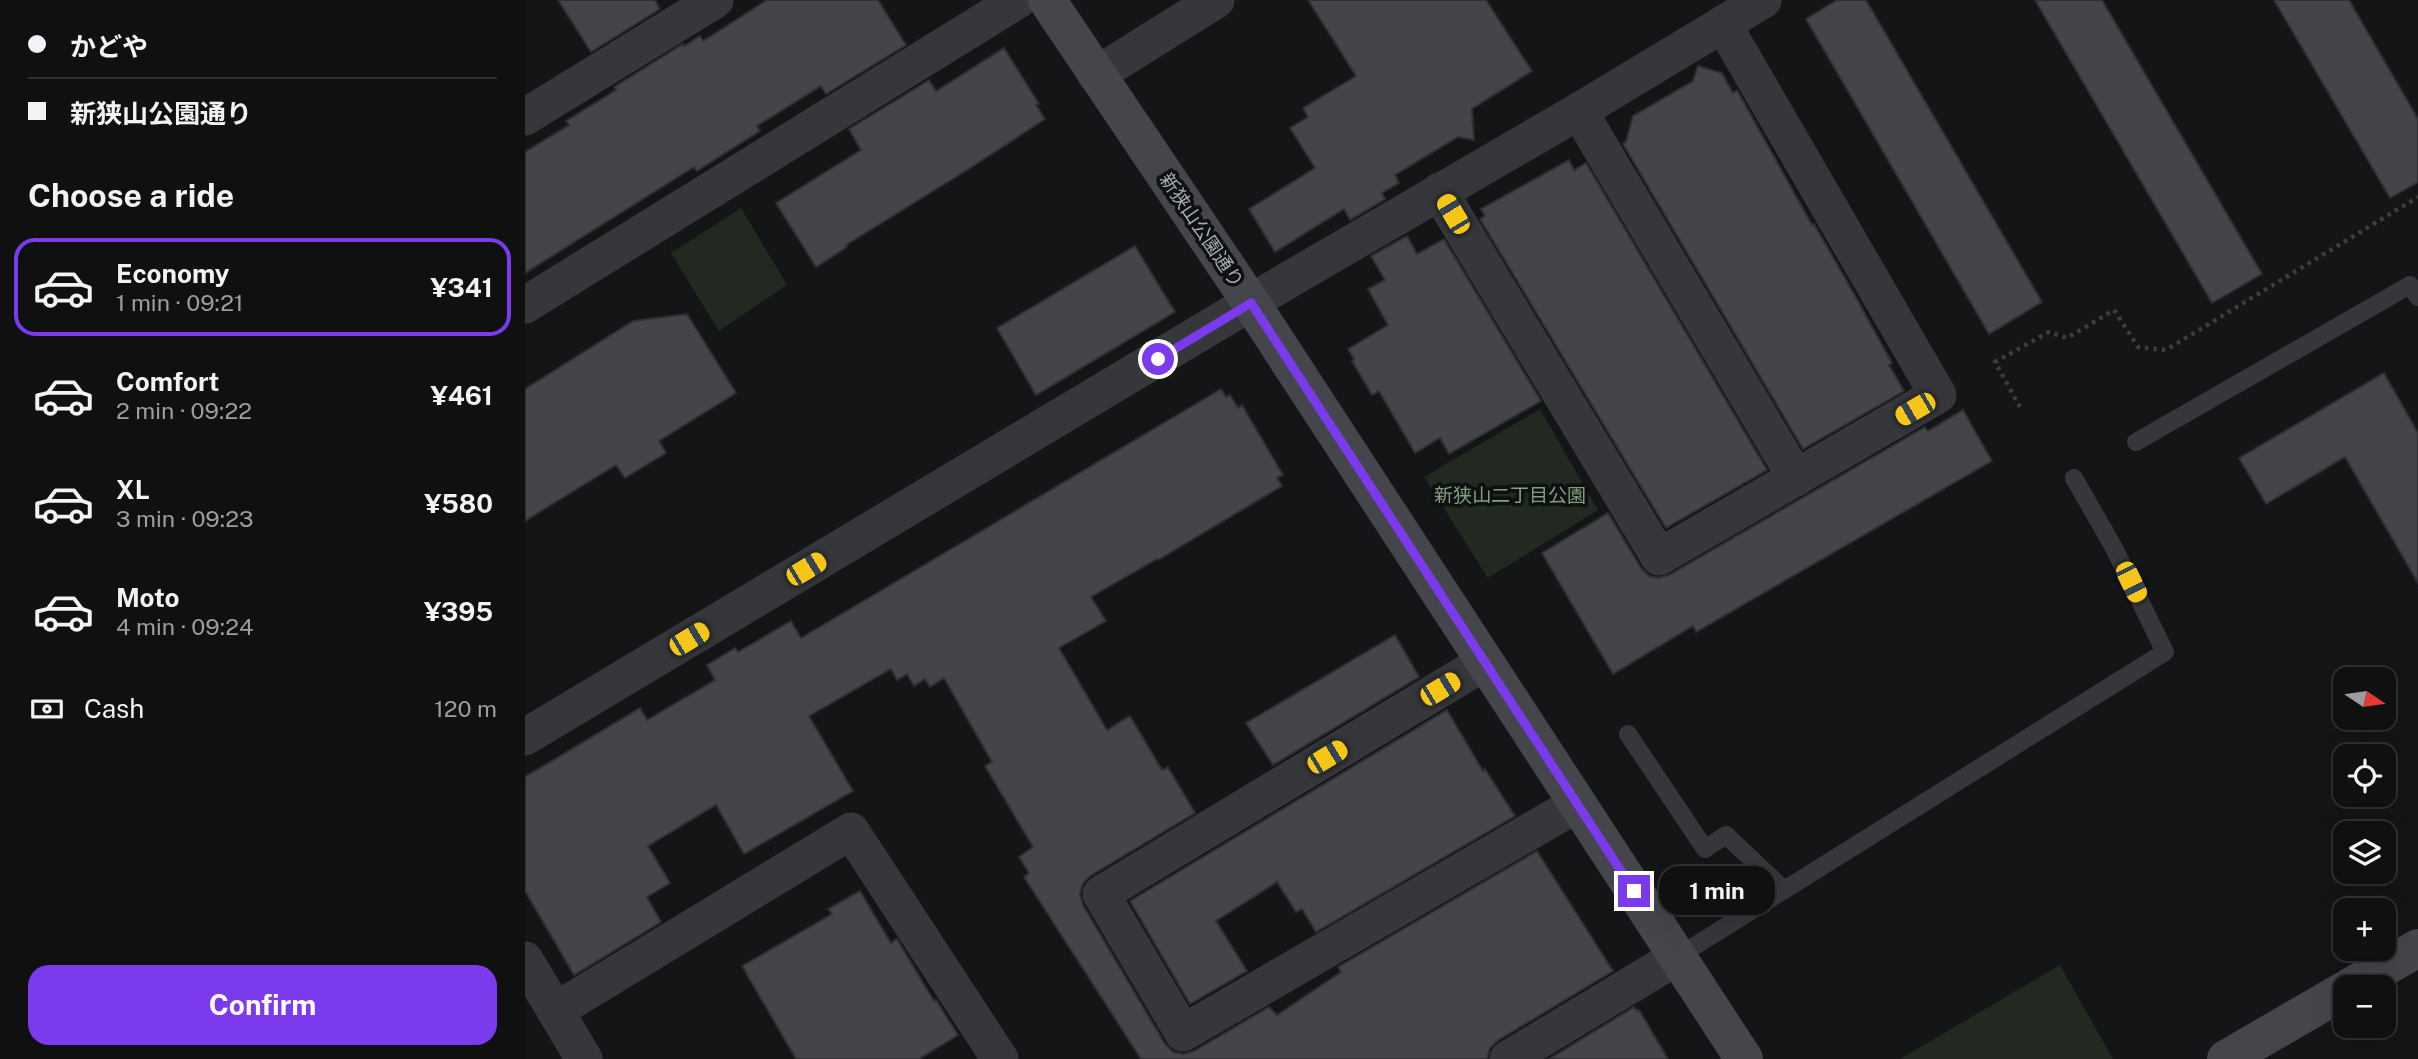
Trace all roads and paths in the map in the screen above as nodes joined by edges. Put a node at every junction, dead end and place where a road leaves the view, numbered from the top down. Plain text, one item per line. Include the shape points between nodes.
1 (715, 0) edge
2 (1018, 0) edge
3 (1047, 0) edge
4 (1216, 0) edge
5 (1763, 0) edge
6 (1723, 24) junction
7 (1096, 75) junction
8 (1579, 111) junction
9 (525, 117) edge
10 (1439, 191) junction
11 (2418, 197) edge
12 (2418, 298) edge
13 (1251, 303) junction
14 (525, 305) edge
15 (2020, 407) dead end
16 (2137, 442) dead end
17 (1796, 478) junction
18 (2074, 478) dead end
19 (1485, 662) junction
20 (1628, 734) dead end
21 (525, 737) edge
22 (1577, 804) junction
23 (1784, 890) junction
24 (2418, 948) edge
25 (1677, 957) junction
26 (526, 966) edge
27 (2371, 975) edge
28 (2333, 997) edge
29 (555, 1011) junction
30 (584, 1059) edge
31 (1000, 1059) edge
32 (1508, 1059) edge
33 (1744, 1059) edge
34 (2226, 1059) edge

1 - 9 street
2 - 14 street
3 - 7 street, 新狭山公園通り
4 - 7 street
5 - 6 street
6 - 8 street
6 - 17 street via 1938,395
7 - 13 street, 新狭山公園通り
8 - 10 street
8 - 17 street
10 - 13 street
10 - 17 street via 1658,557
11 - 15 path via 2166,350 2138,347 2114,310 2067,338 2049,332 1995,362
12 - 16 lane via 2410,285
13 - 19 street, 新狭山公園通り
13 - 21 street
18 - 23 lane via 2165,652
19 - 22 street, 新狭山公園通り
19 - 22 street via 1101,894 1183,1034
20 - 23 lane via 1705,849 1726,835
22 - 25 street, 新狭山公園通り
23 - 25 lane
24 - 27 street
25 - 32 street
25 - 33 street, 新狭山公園通り
26 - 29 street
28 - 34 street
29 - 30 street
29 - 31 street via 851,831

